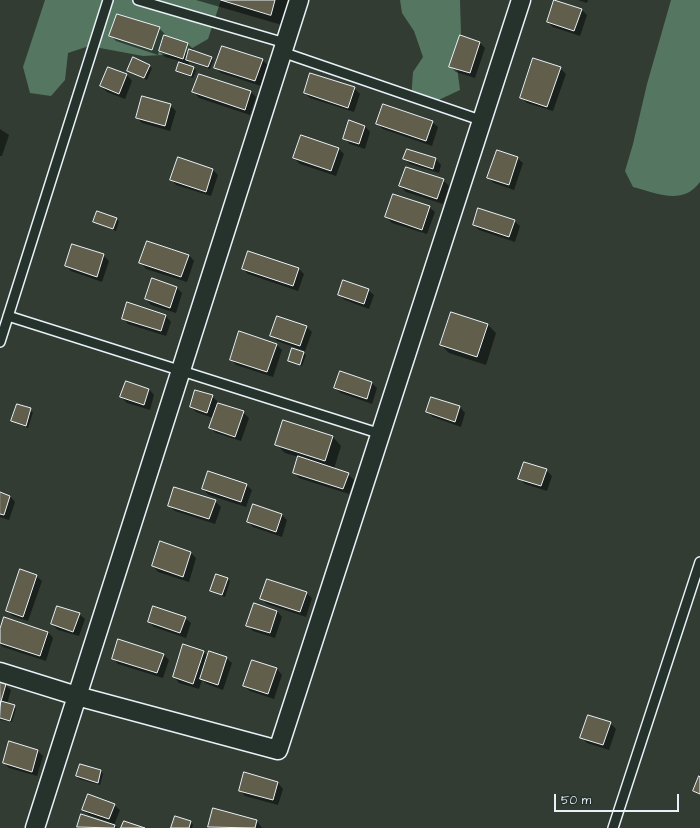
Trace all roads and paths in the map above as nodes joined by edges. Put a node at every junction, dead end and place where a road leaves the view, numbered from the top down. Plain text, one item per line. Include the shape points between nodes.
1 (108, 0) edge
2 (138, 0) edge
3 (299, 0) edge
4 (522, 0) edge
5 (284, 48) junction
6 (483, 121) junction
7 (8, 316) junction
8 (0, 342) edge
9 (181, 371) junction
10 (381, 434) junction
11 (700, 562) edge
12 (0, 672) edge
13 (77, 696) junction
14 (35, 828) edge
15 (613, 828) edge

1 - 7 lane
2 - 5 lane
3 - 5 street
4 - 6 street
5 - 6 lane
5 - 9 street
6 - 10 street
7 - 8 lane
7 - 9 lane
9 - 10 lane
9 - 13 street
10 - 13 street via 278,750
11 - 15 lane
12 - 13 street
13 - 14 street

